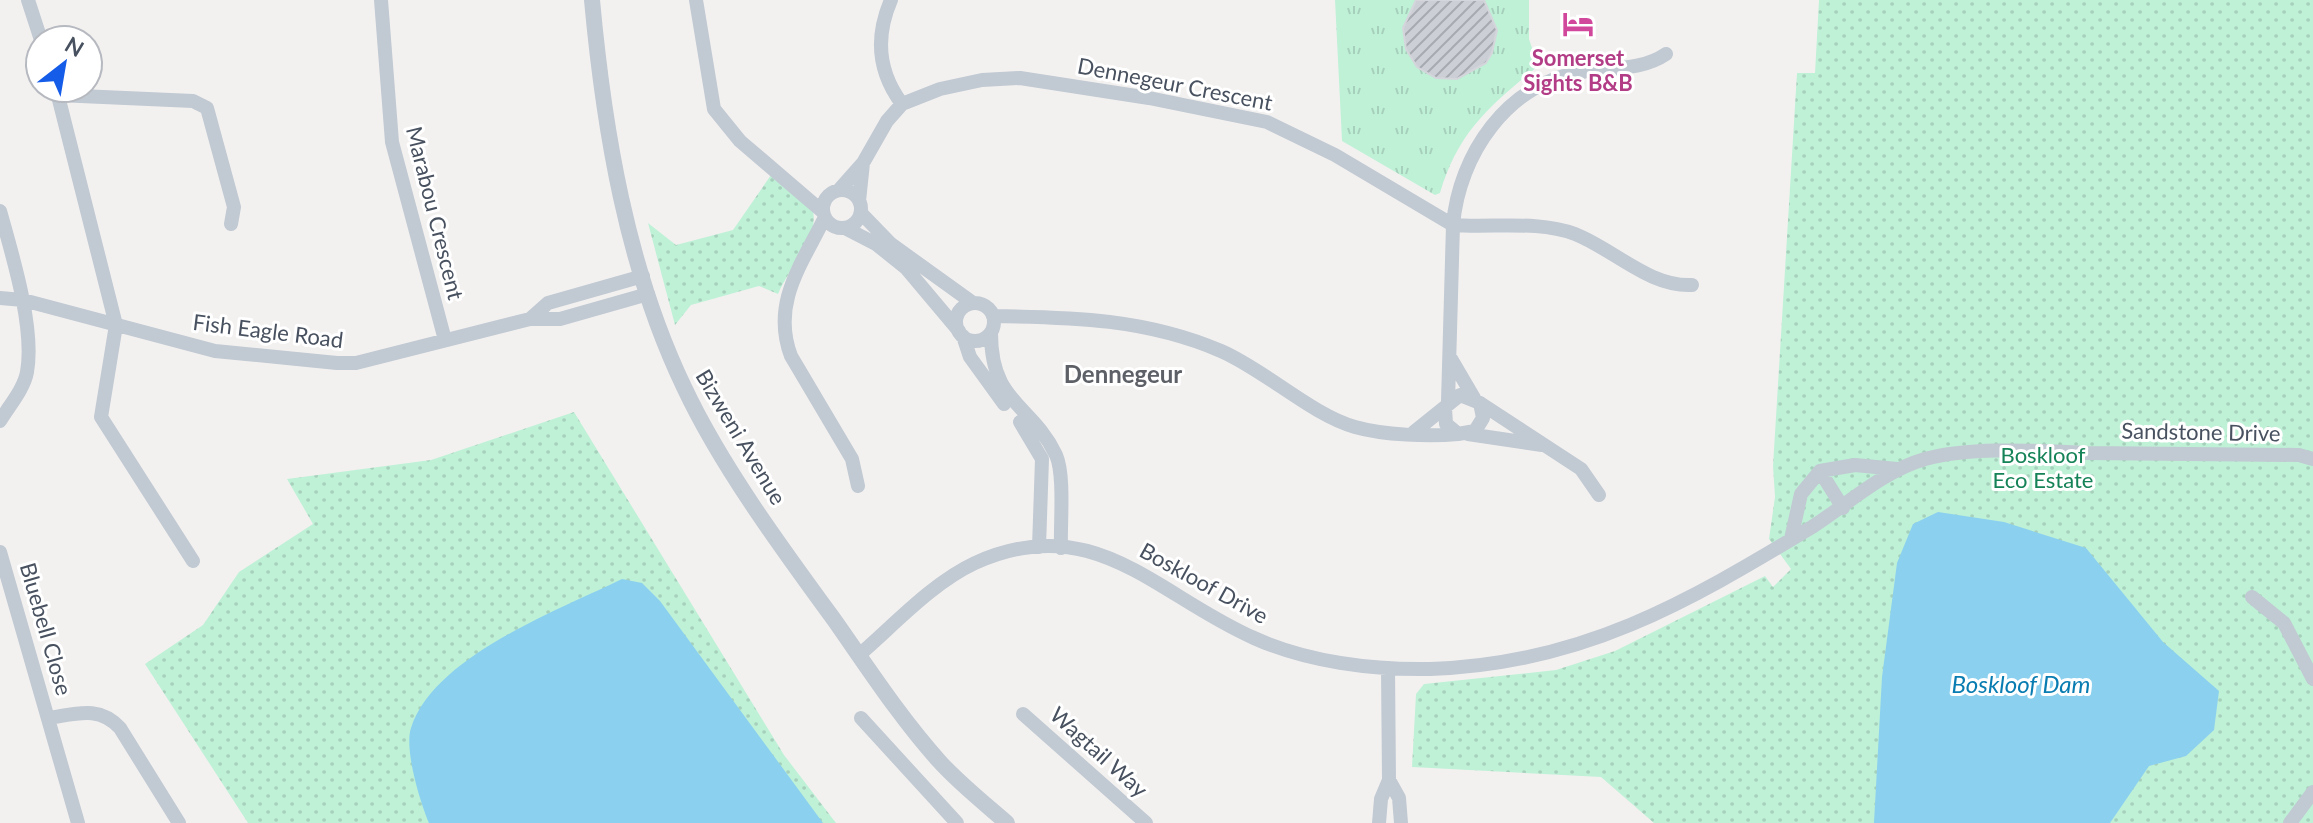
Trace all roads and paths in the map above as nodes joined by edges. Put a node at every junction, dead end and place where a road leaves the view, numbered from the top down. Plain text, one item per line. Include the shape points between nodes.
1 (28, 0) edge
2 (381, 0) edge
3 (592, 0) edge
4 (696, 0) edge
5 (891, 0) edge
6 (36, 24) edge
7 (1666, 54) dead end
8 (104, 95) edge
9 (60, 104) edge
10 (902, 104) junction
11 (863, 163) junction
12 (801, 190) junction
13 (834, 193) junction
14 (860, 207) junction
15 (0, 211) edge
16 (824, 215) junction
17 (231, 224) dead end
18 (1453, 225) junction
19 (842, 228) junction
20 (816, 239) junction
21 (643, 276) junction
22 (1692, 285) dead end
23 (648, 294) junction
24 (0, 298) edge
25 (23, 300) junction
26 (973, 303) junction
27 (993, 316) junction
28 (530, 319) junction
29 (116, 325) junction
30 (991, 333) junction
31 (961, 334) junction
32 (445, 340) junction
33 (1450, 357) junction
34 (1477, 400) junction
35 (1446, 405) junction
36 (0, 421) edge
37 (1414, 432) junction
38 (1463, 434) junction
39 (1546, 446) junction
40 (1049, 457) junction
41 (2313, 459) edge
42 (1897, 469) junction
43 (1820, 471) junction
44 (858, 486) dead end
45 (1599, 495) dead end
46 (1042, 498) junction
47 (1060, 499) junction
48 (1843, 508) junction
49 (1791, 539) junction
50 (1039, 547) junction
51 (1061, 548) junction
52 (0, 552) edge
53 (193, 561) dead end
54 (2252, 597) dead end
55 (859, 655) junction
56 (1388, 668) junction
57 (2313, 679) edge
58 (1023, 714) dead end
59 (49, 718) junction
60 (861, 718) dead end
61 (1389, 780) junction
62 (2313, 792) edge
63 (78, 823) edge
64 (179, 823) edge
65 (957, 823) edge
66 (1007, 823) edge
67 (1146, 823) edge
68 (1379, 823) edge
69 (1401, 823) edge
70 (2290, 823) edge

1 - 6 street
2 - 32 street, Marabou Crescent via 392,142
3 - 21 street, Bizweni Avenue via 604,119
4 - 12 street via 714,109 740,141
5 - 10 street via 881,32 882,59 889,86
7 - 18 street via 1650,65 1579,72 1555,80 1511,106 1469,158 1455,195
8 - 17 street via 193,101 207,108 234,207
9 - 29 street
10 - 11 street
10 - 18 street, Dennegeur Crescent via 940,89 1020,78 1245,116 1335,155
11 - 13 street
11 - 14 street
12 - 13 street
12 - 16 street
13 - 14 street via 851,192
13 - 16 street
14 - 19 street via 855,223
14 - 26 street via 891,244
15 - 25 street
16 - 19 street
16 - 20 street
18 - 22 street via 1557,229 1594,243 1664,283
18 - 33 street
19 - 20 street
19 - 31 street via 876,244 906,268
20 - 44 street via 790,285 782,319 784,338 852,459
21 - 23 street, Bizweni Avenue
21 - 28 street, Fish Eagle Road via 548,303
23 - 28 street, Fish Eagle Road via 560,319
23 - 55 street, Bizweni Avenue via 669,355 700,415 792,563
24 - 25 street, Fish Eagle Road
25 - 29 street, Fish Eagle Road
25 - 36 street via 27,373
26 - 27 street via 986,306
26 - 31 street via 958,313
27 - 30 street
27 - 37 street via 1090,317 1156,328 1222,352 1354,427
28 - 32 street, Fish Eagle Road
29 - 32 street, Fish Eagle Road via 215,351 337,363
29 - 53 street via 101,417
30 - 31 street via 981,340
30 - 40 street via 992,362 1004,391
31 - 40 street via 970,357
33 - 34 street
33 - 35 street
34 - 35 street via 1460,395
34 - 38 street via 1483,418
34 - 39 street
35 - 37 street
35 - 38 street via 1446,424
37 - 38 street
38 - 39 street
39 - 45 street via 1586,473
40 - 46 street
40 - 47 street
41 - 42 street, Sandstone Drive via 2039,452 1928,458
42 - 43 street via 1855,465
42 - 48 street, Boskloof Drive
43 - 48 street
43 - 49 street via 1801,494
46 - 47 street
46 - 50 street
47 - 51 street
48 - 49 street, Boskloof Drive
49 - 56 street, Boskloof Drive via 1697,594 1611,635 1524,660
50 - 51 street, Boskloof Drive
50 - 55 street, Boskloof Drive via 971,565
51 - 56 street, Boskloof Drive via 1112,557 1255,639 1296,653
52 - 59 street, Bluebell Close
54 - 57 street via 2284,623
55 - 66 street, Bizweni Avenue via 939,761
56 - 61 street
58 - 67 street, Wagtail Way
59 - 63 street, Bluebell Close
59 - 64 street, Bluebell Close via 93,711 108,716
60 - 65 street
61 - 68 street
61 - 69 street via 1399,798
62 - 70 street

